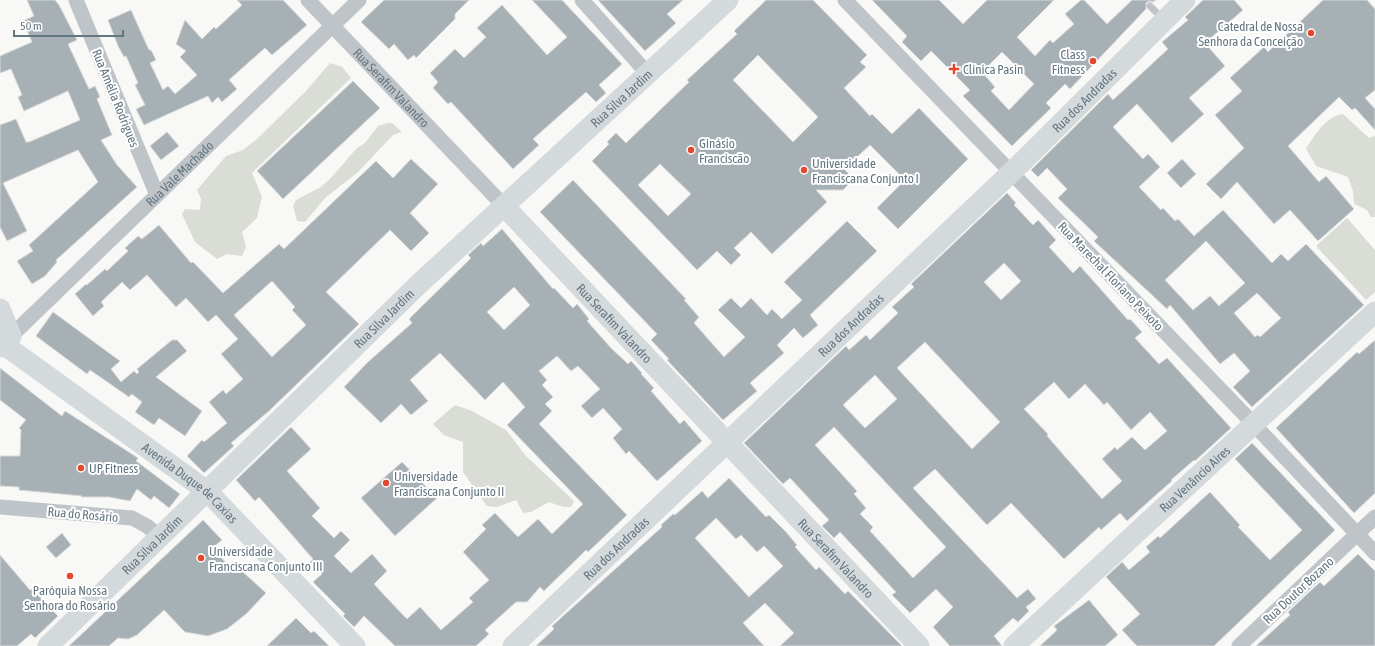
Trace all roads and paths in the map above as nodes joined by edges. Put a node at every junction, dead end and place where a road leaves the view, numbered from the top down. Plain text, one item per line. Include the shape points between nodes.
1 (76, 0) edge
2 (308, 0) edge
3 (359, 0) edge
4 (582, 0) edge
5 (728, 0) edge
6 (845, 0) edge
7 (1185, 0) edge
8 (1150, 6) dead end
9 (1164, 20) junction
10 (332, 25) junction
11 (648, 74) junction
12 (1011, 172) junction
13 (157, 195) junction
14 (504, 206) junction
15 (0, 309) edge
16 (1375, 312) edge
17 (5, 343) edge
18 (1254, 424) junction
19 (727, 443) junction
20 (207, 491) junction
21 (0, 507) edge
22 (1375, 517) edge
23 (1358, 534) junction
24 (160, 537) junction
25 (1375, 553) edge
26 (48, 646) edge
27 (355, 646) edge
28 (514, 646) edge
29 (919, 646) edge
30 (1014, 646) edge
31 (1239, 646) edge

1 - 13 street, Rua Amélia Rodrigues
2 - 10 street, Rua Serafim Valandro
3 - 10 street, Rua Vale Machado
4 - 11 street
5 - 11 street, Rua Silva Jardim
6 - 12 street, Rua Marechal Floriano Peixoto
7 - 9 street, Rua dos Andradas
8 - 9 lane
9 - 12 street, Rua dos Andradas
10 - 13 street, Rua Vale Machado
10 - 14 street, Rua Serafim Valandro
11 - 14 street, Rua Silva Jardim
12 - 18 street, Rua Marechal Floriano Peixoto
12 - 19 street, Rua dos Andradas
13 - 17 street, Rua Vale Machado
14 - 19 street, Rua Serafim Valandro
14 - 20 street, Rua Silva Jardim via 420,283
15 - 17 street
16 - 18 street, Rua Venâncio Aires
17 - 20 street, Avenida Duque de Caxias
18 - 23 street, Rua Marechal Floriano Peixoto
18 - 30 street, Rua Venâncio Aires
19 - 28 street, Rua dos Andradas
19 - 29 street, Rua Serafim Valandro
20 - 24 street, Rua Silva Jardim
20 - 27 street, Avenida Duque de Caxias
21 - 24 street, Rua do Rosário via 132,518
22 - 23 street, Rua Doutor Bozano
23 - 25 street, Rua Marechal Floriano Peixoto
23 - 31 street, Rua Doutor Bozano
24 - 26 street, Rua Silva Jardim

